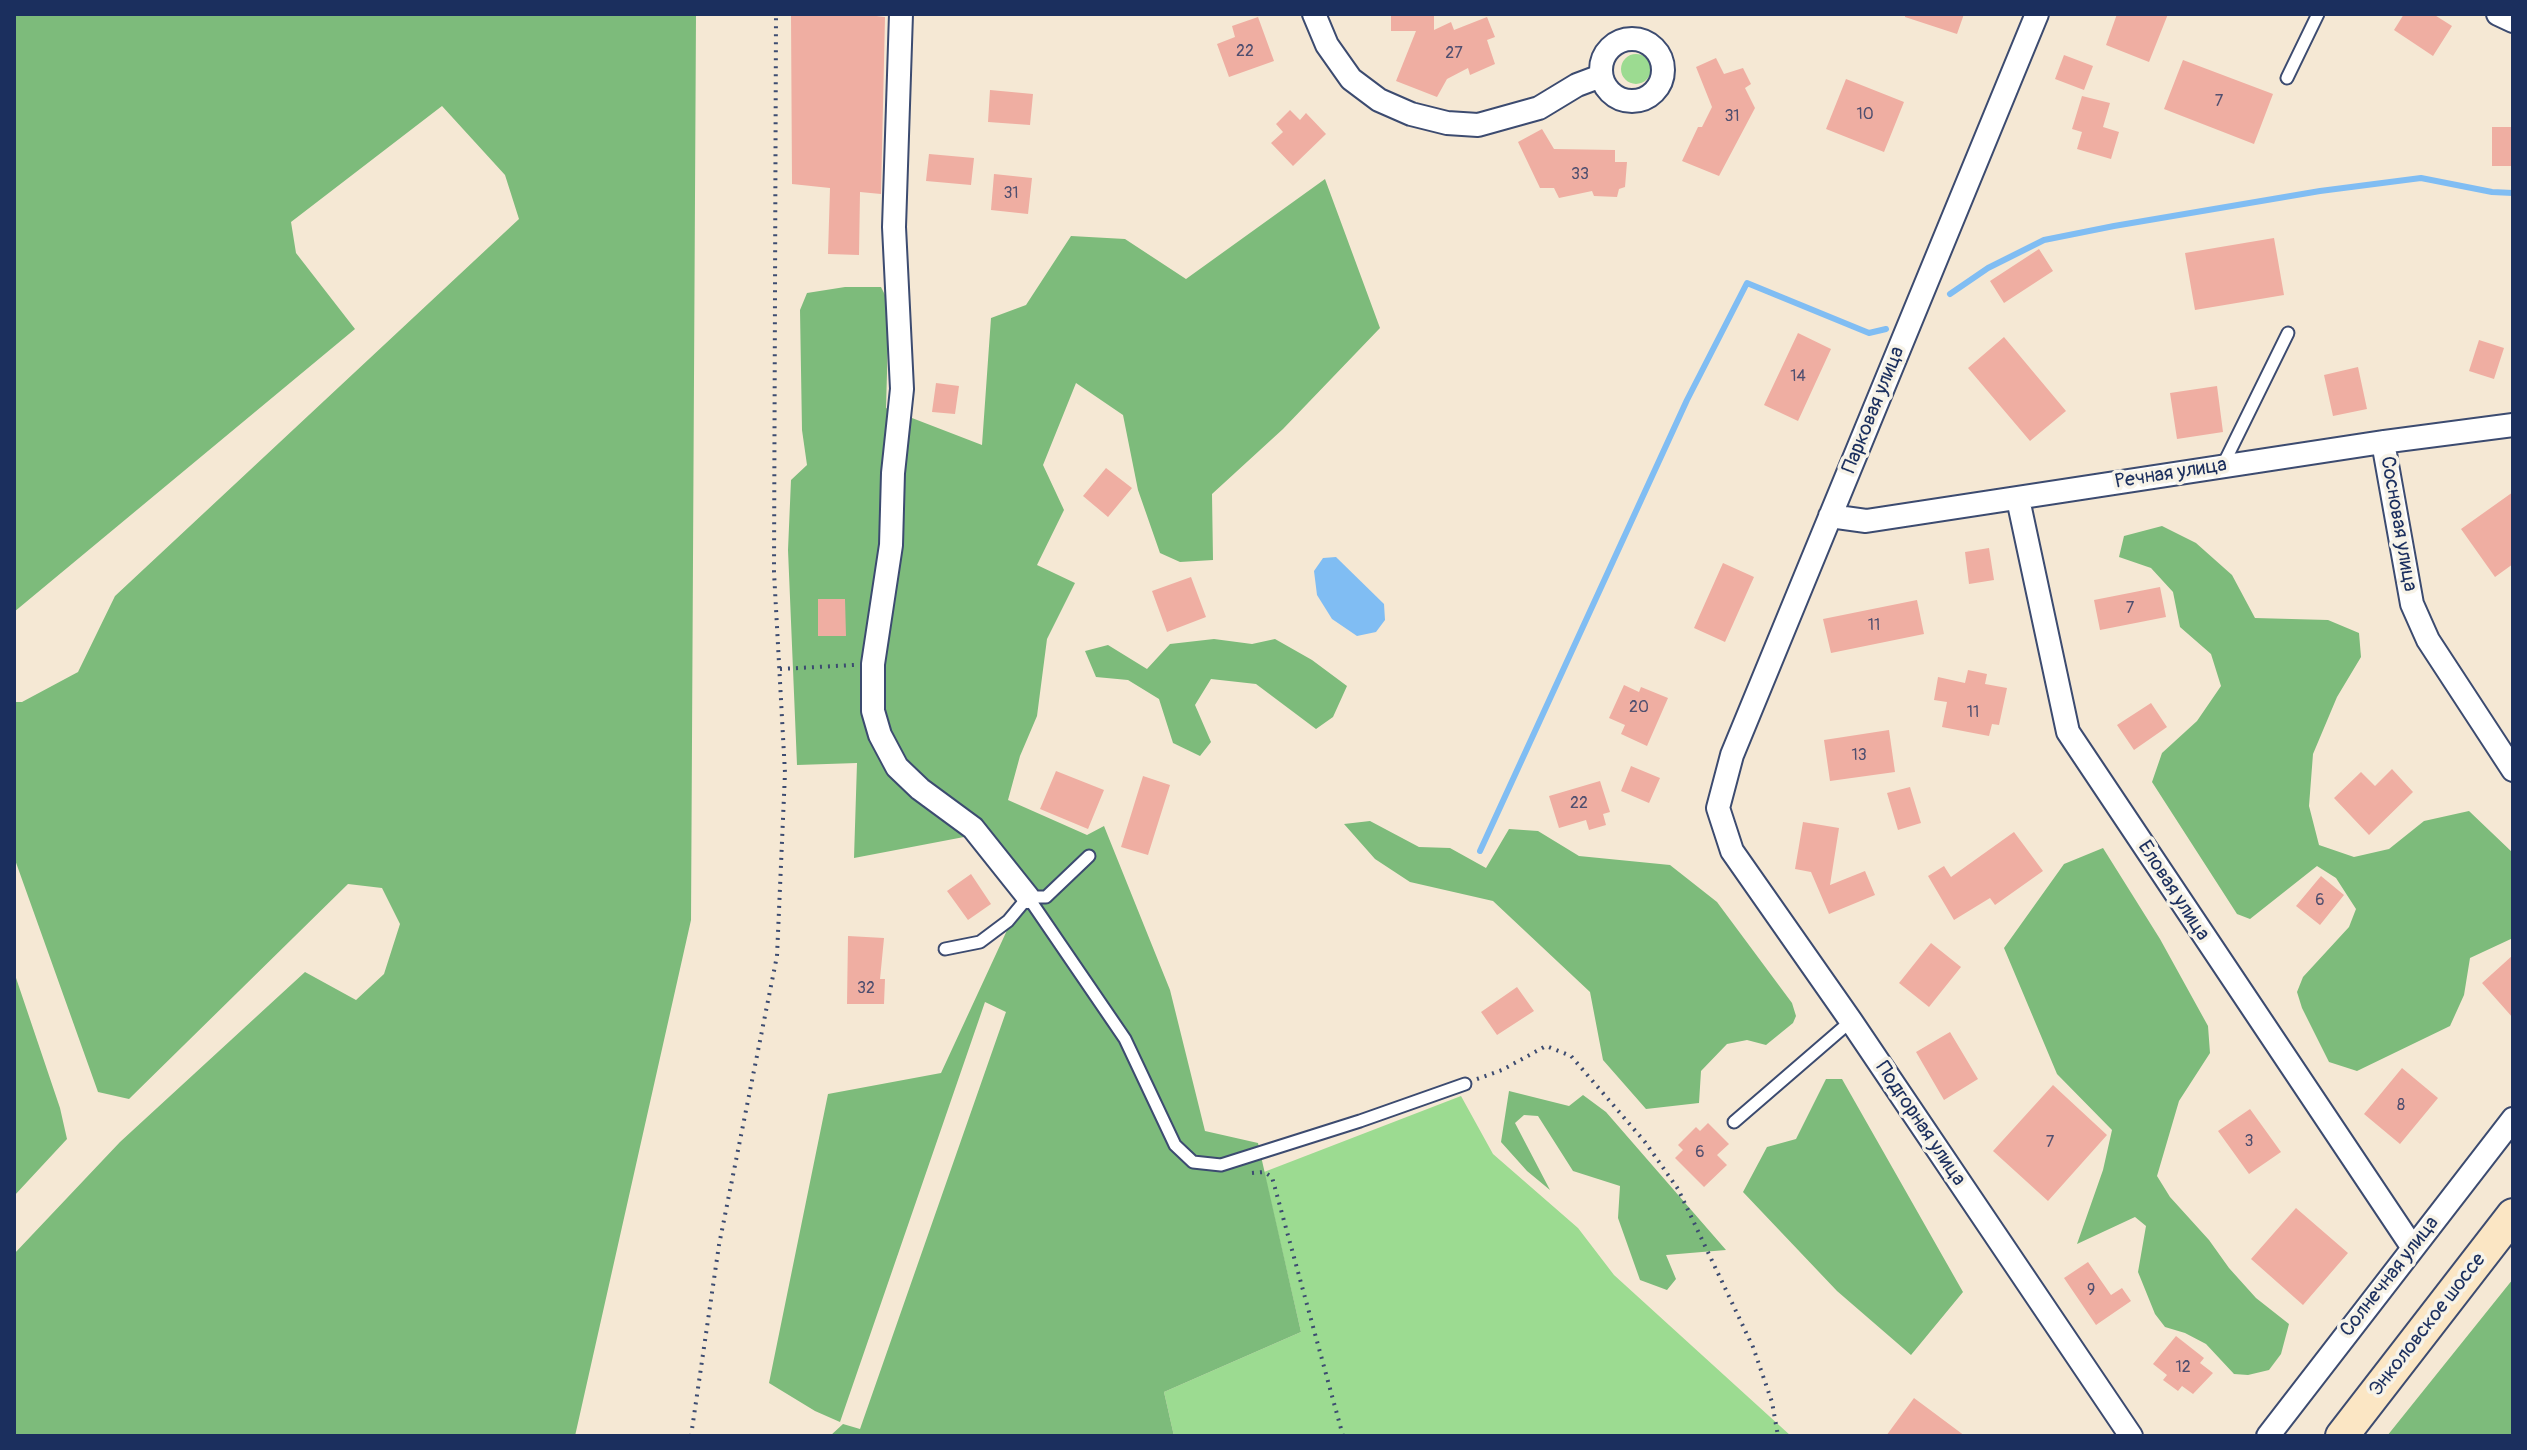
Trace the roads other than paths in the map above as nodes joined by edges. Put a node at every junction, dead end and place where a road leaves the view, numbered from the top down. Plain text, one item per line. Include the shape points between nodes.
1 (901, 14) edge
2 (1314, 14) edge
3 (2037, 14) edge
4 (2318, 14) edge
5 (2498, 14) edge
6 (2513, 21) edge
7 (1601, 76) dead end
8 (2287, 78) dead end
9 (2288, 333) dead end
10 (2513, 425) edge
11 (2383, 442) junction
12 (2223, 466) junction
13 (2018, 499) junction
14 (1830, 516) junction
15 (2513, 770) edge
16 (1718, 808) joint
17 (1089, 856) dead end
18 (1028, 897) junction
19 (945, 949) dead end
20 (1851, 1021) junction
21 (1465, 1084) road end
22 (2513, 1119) edge
23 (1734, 1122) dead end
24 (2513, 1215) edge
25 (2413, 1248) junction
26 (2131, 1436) edge
27 (2268, 1436) edge
28 (2342, 1436) edge

1 - 18 street via 894,227 902,389 891,545 873,664 873,711 897,767 973,828
2 - 7 street via 1327,45 1351,79 1379,100 1447,123 1478,125 1539,108
3 - 14 street, Парковая улица
4 - 8 lane
5 - 6 street
9 - 12 lane
10 - 11 street, Речная улица
11 - 12 street, Речная улица
11 - 15 street, Сосновая улица via 2412,604 2428,640
12 - 13 street, Речная улица
13 - 14 street, Речная улица via 1866,521
13 - 25 street, Еловая улица via 2068,732
14 - 16 street, Парковая улица via 1732,755
16 - 20 street, Подгорная улица via 1732,851
17 - 18 lane via 1046,897
18 - 19 lane via 980,942
18 - 21 lane via 1125,1039 1175,1145 1193,1162 1221,1165
20 - 23 lane
20 - 26 street, Подгорная улица
22 - 25 street, Солнечная улица
24 - 28 main road, Энколовское шоссе
25 - 27 street, Солнечная улица

